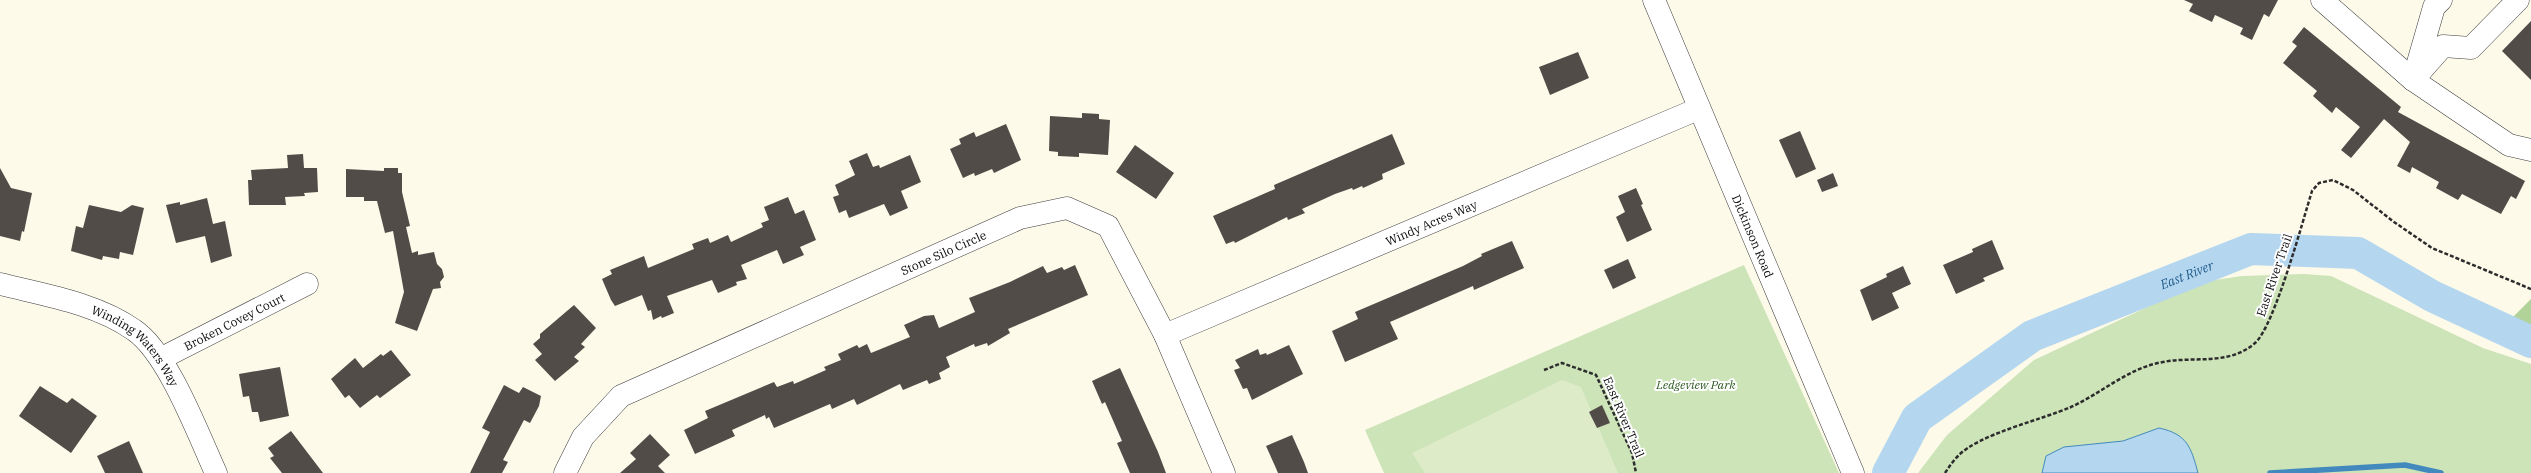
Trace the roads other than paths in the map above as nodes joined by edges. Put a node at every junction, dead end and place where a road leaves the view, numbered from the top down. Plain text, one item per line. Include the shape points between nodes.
1 (1654, 0) edge
2 (2322, 0) edge
3 (2441, 0) edge
4 (2518, 0) edge
5 (2413, 80) junction
6 (1698, 109) junction
7 (2531, 150) edge
8 (0, 284) edge
9 (307, 284) dead end
10 (1165, 335) junction
11 (162, 358) junction
12 (216, 473) edge
13 (565, 473) edge
14 (1224, 473) edge
15 (1852, 473) edge

1 - 6 street, Dickinson Road
2 - 5 street
3 - 5 street via 2434,7
4 - 5 street via 2472,48 2443,46
5 - 7 street via 2509,145
6 - 10 street, Windy Acres Way
6 - 15 street, Dickinson Road
8 - 11 street, Winding Waters Way via 92,308 135,330
9 - 11 street, Broken Covey Court
10 - 13 street, Stone Silo Circle via 1108,226 1067,208 1020,218 621,396 583,437
10 - 14 street, Stone Silo Circle
11 - 12 street, Winding Waters Way

